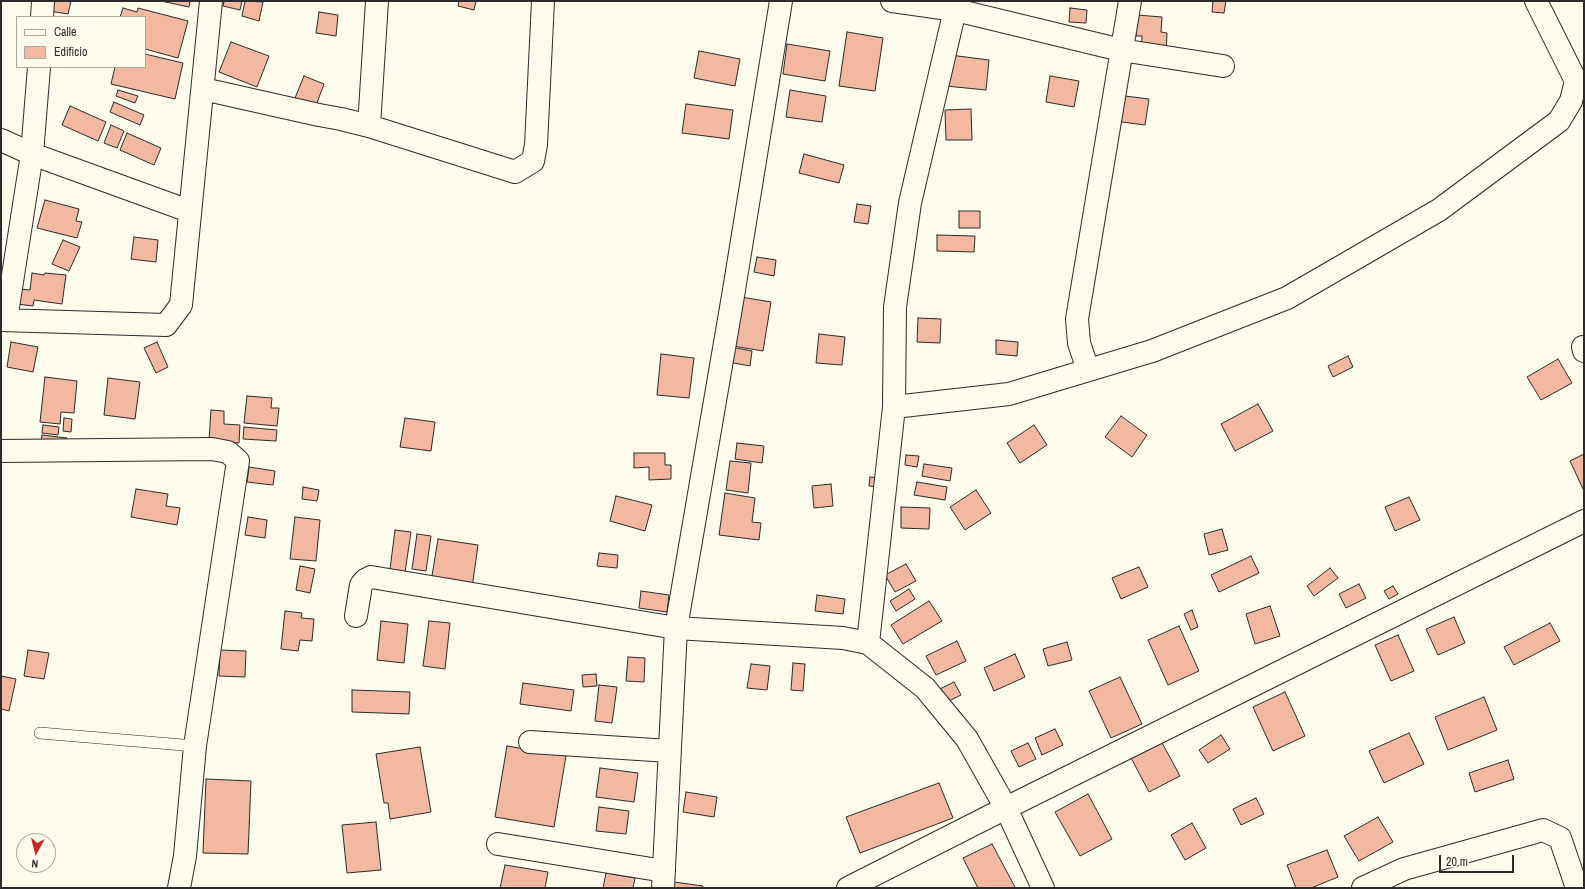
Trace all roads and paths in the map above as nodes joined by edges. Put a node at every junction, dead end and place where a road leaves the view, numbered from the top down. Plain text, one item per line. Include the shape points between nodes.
1 (43, 1) edge
2 (211, 1) edge
3 (377, 1) edge
4 (543, 1) edge
5 (781, 1) edge
6 (892, 1) edge
7 (1130, 1) edge
8 (1536, 1) edge
9 (956, 6) edge
10 (42, 16) edge
11 (1121, 50) junction
12 (1223, 66) dead end
13 (39, 68) edge
14 (203, 90) junction
15 (369, 126) junction
16 (1, 140) edge
17 (32, 154) junction
18 (189, 211) junction
19 (3, 320) edge
20 (1088, 370) junction
21 (894, 407) junction
22 (1, 452) edge
23 (1584, 521) edge
24 (356, 616) dead end
25 (676, 628) junction
26 (868, 643) junction
27 (40, 732) dead end
28 (530, 742) dead end
29 (195, 746) junction
30 (669, 751) junction
31 (1006, 808) junction
32 (498, 844) dead end
33 (664, 880) edge
34 (855, 887) edge
35 (179, 888) edge
36 (1043, 888) edge
37 (1363, 888) edge
38 (1577, 888) edge

1 - 10 street
2 - 14 street
3 - 15 street
4 - 15 street via 533,161 515,172
5 - 25 street
6 - 9 street
7 - 11 street
8 - 20 street via 1576,81 1571,101 1559,121 1438,210 1287,298 1152,352
9 - 11 street
9 - 21 street via 910,203 895,307
11 - 12 street
11 - 20 street via 1077,319 1079,343
13 - 17 street
14 - 15 street
14 - 18 street
16 - 17 street
17 - 18 street
17 - 19 street
18 - 19 street via 181,305 166,325
20 - 21 street via 1009,394
21 - 26 street
22 - 29 street via 212,449 228,452 238,461
23 - 31 street
24 - 25 street via 361,585 371,577
25 - 26 street via 843,638
25 - 30 street
26 - 31 street via 925,688 967,739
27 - 29 lane
28 - 30 street
29 - 35 street via 185,856
30 - 33 street
31 - 34 street
31 - 36 street
32 - 33 street
37 - 38 street via 1404,869 1543,830 1560,838

